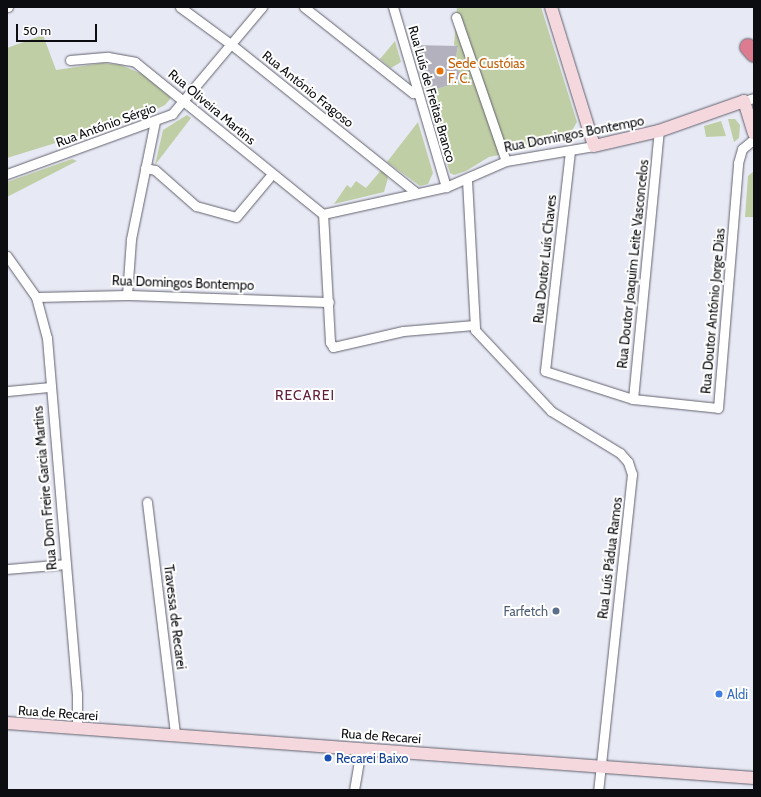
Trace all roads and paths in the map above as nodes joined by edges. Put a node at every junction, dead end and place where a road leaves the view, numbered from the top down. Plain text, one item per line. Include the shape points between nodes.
1 (180, 7) edge
2 (262, 7) edge
3 (304, 7) edge
4 (393, 7) edge
5 (551, 7) edge
6 (456, 17) dead end
7 (232, 44) junction
8 (70, 60) dead end
9 (418, 93) junction
10 (749, 100) edge
11 (186, 101) junction
12 (155, 121) junction
13 (659, 131) junction
14 (754, 133) edge
15 (754, 139) edge
16 (594, 146) junction
17 (570, 151) junction
18 (506, 160) junction
19 (144, 168) junction
20 (7, 174) edge
21 (272, 174) junction
22 (467, 180) junction
23 (446, 187) junction
24 (417, 193) junction
25 (324, 214) junction
26 (7, 256) edge
27 (126, 295) junction
28 (36, 297) junction
29 (329, 302) junction
30 (474, 325) junction
31 (545, 371) joint
32 (49, 387) junction
33 (7, 391) edge
34 (633, 399) junction
35 (147, 502) dead end
36 (65, 564) junction
37 (7, 570) edge
38 (7, 723) edge
39 (77, 728) junction
40 (174, 735) junction
41 (361, 749) junction
42 (599, 768) junction
43 (754, 778) edge
44 (354, 790) edge
45 (598, 790) edge

1 - 7 street, Rua António Fragoso
2 - 7 street, Rua António Sérgio
3 - 9 street via 413,93
4 - 9 street, Rua Luís de Freitas Branco
5 - 16 main road
6 - 18 street
7 - 11 street, Rua António Sérgio
7 - 24 street, Rua António Fragoso
8 - 11 street, Rua Oliveira Martins via 108,57 135,62
9 - 23 street, Rua Luís de Freitas Branco
10 - 13 main road, Rua Domingos Bontempo
10 - 14 main road
11 - 12 street, Rua António Sérgio via 172,114
11 - 21 street, Rua Oliveira Martins
12 - 19 street
12 - 20 street, Rua António Sérgio
13 - 16 main road, Rua Domingos Bontempo
13 - 34 street, Rua Doutor Joaquim Leite Vasconcelos
15 - 34 street, Rua Doutor António Jorge Dias via 742,149 738,163 718,408
16 - 17 street, Rua Domingos Bontempo
17 - 18 street, Rua Domingos Bontempo
17 - 31 street, Rua Doutor Luís Chaves
18 - 22 street, Rua Domingos Bontempo
19 - 21 street via 155,170 196,206 236,217
19 - 27 street via 131,239
21 - 25 street, Rua Oliveira Martins
22 - 23 street, Rua Domingos Bontempo
22 - 30 street
23 - 24 street, Rua Domingos Bontempo
24 - 25 street, Rua Domingos Bontempo
25 - 29 street
26 - 28 street, Rua Dom Freire Garcia Martins
27 - 28 street, Rua Domingos Bontempo
27 - 29 street, Rua Domingos Bontempo
28 - 32 street, Rua Dom Freire Garcia Martins via 47,338
29 - 30 street via 330,342 338,348 388,333
30 - 42 street, Rua Luís Pádua Ramos via 481,338 539,399 565,422 620,453 628,462 632,474
31 - 34 street, Rua Doutor António Jorge Dias
32 - 33 street
32 - 36 street, Rua Dom Freire Garcia Martins
35 - 40 street, Travessa de Recarei
36 - 37 street
36 - 39 street, Rua Dom Freire Garcia Martins
38 - 39 main road, Rua de Recarei
39 - 40 main road, Rua de Recarei
40 - 41 main road, Rua de Recarei
41 - 42 main road, Rua de Recarei
41 - 44 street
42 - 43 main road, Rua de Recarei
42 - 45 street, Rua Luís Pádua Ramos

